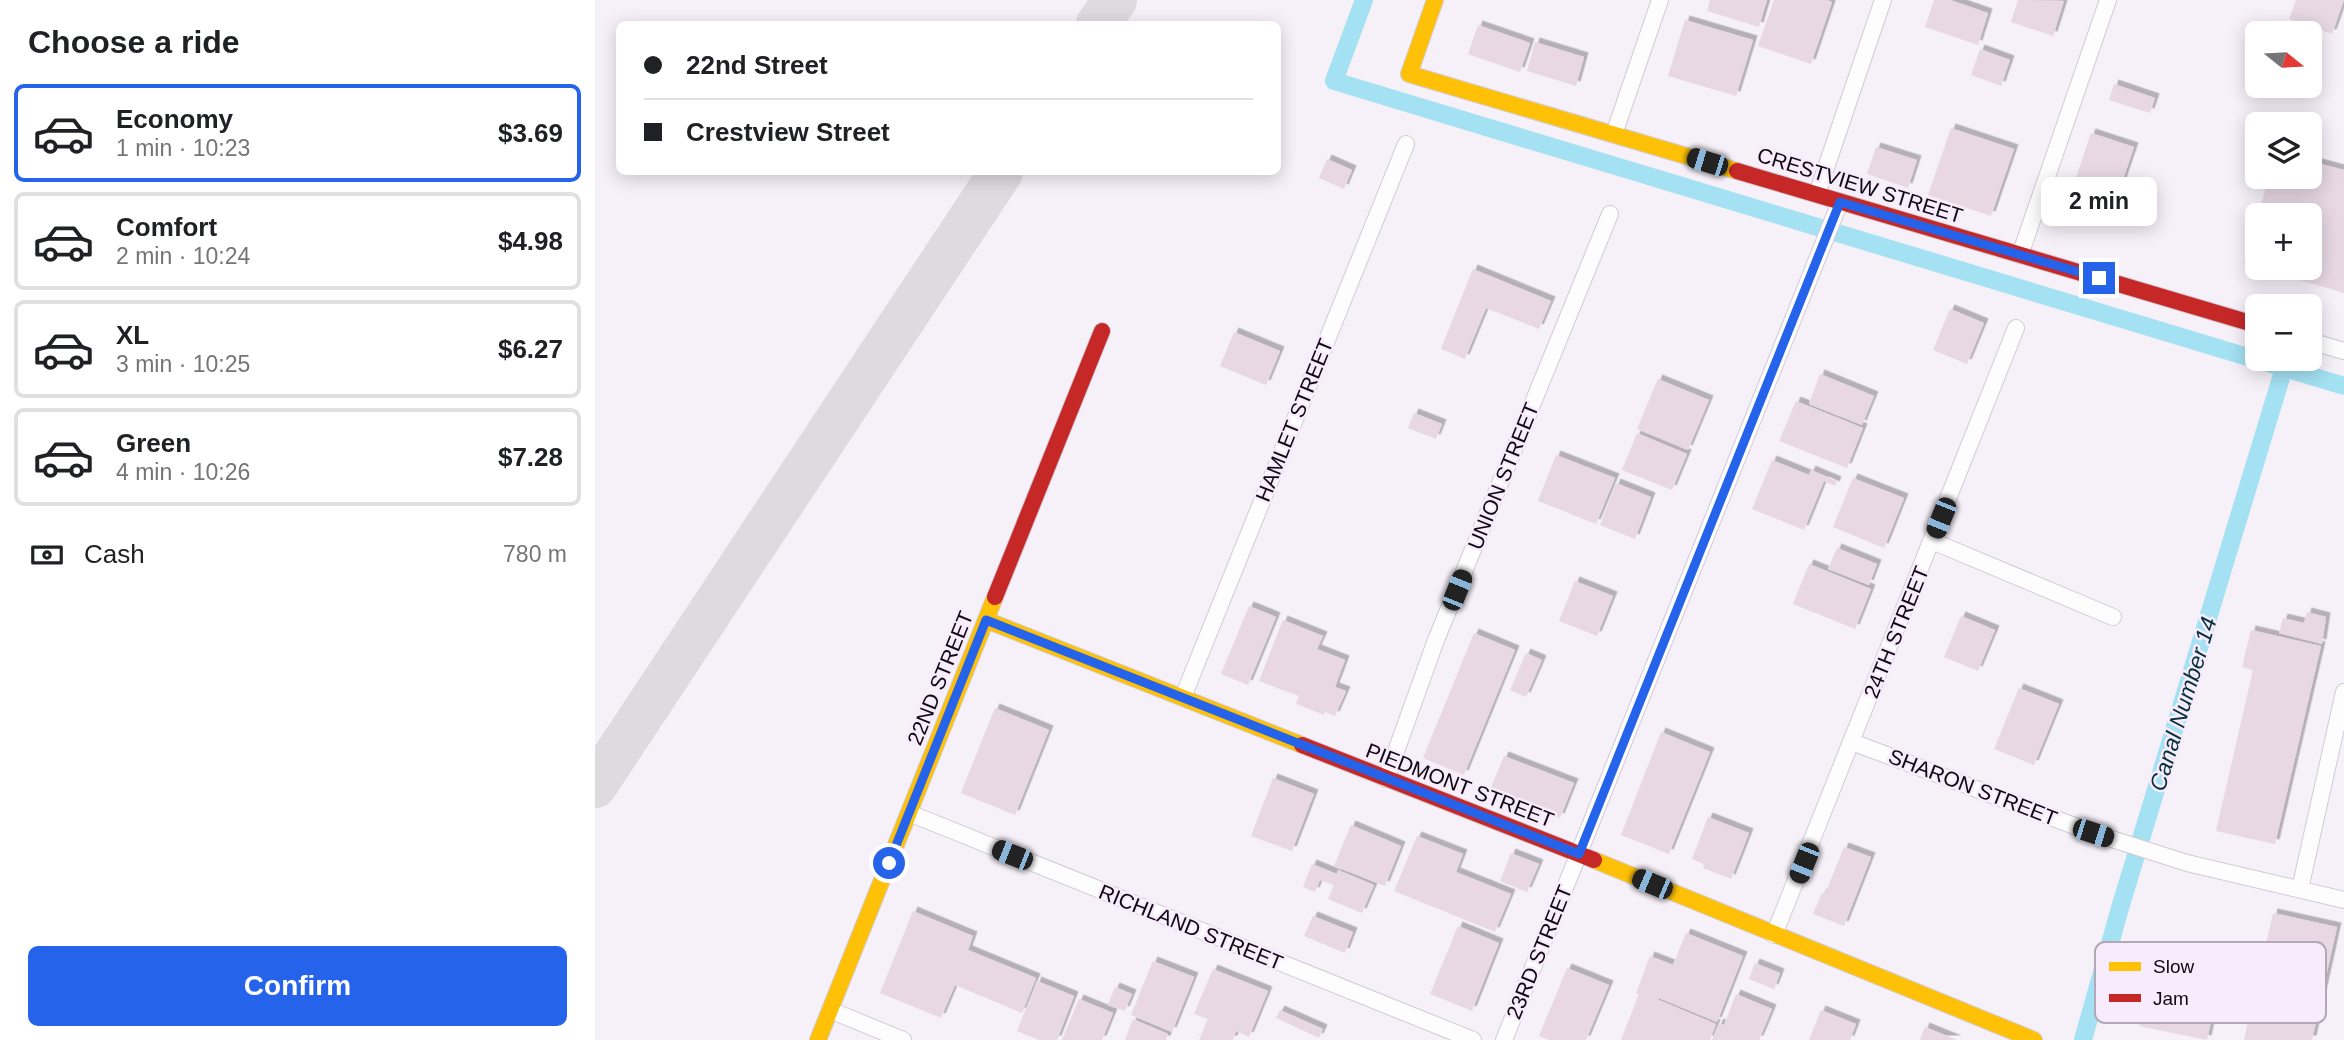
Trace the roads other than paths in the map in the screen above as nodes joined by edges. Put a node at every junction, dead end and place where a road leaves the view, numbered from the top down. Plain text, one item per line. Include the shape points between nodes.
1 (1435, 0) edge
2 (1660, 0) edge
3 (1883, 0) edge
4 (2108, 0) edge
5 (1614, 134) junction
6 (1406, 144) dead end
7 (1817, 194) junction
8 (1837, 209) junction
9 (1610, 214) dead end
10 (2020, 255) junction
11 (2245, 321) edge
12 (2016, 328) dead end
13 (1102, 331) dead end
14 (2322, 345) edge
15 (2344, 351) edge
16 (1932, 541) junction
17 (2113, 617) dead end
18 (986, 620) junction
19 (2344, 692) edge
20 (1183, 697) junction
21 (1852, 742) junction
22 (1386, 779) junction
23 (909, 813) junction
24 (1579, 854) junction
25 (2300, 889) junction
26 (2344, 900) edge
27 (1775, 935) junction
28 (830, 1010) junction
29 (818, 1040) edge
30 (903, 1040) edge
31 (1473, 1040) edge
32 (1504, 1040) edge
33 (2034, 1040) edge

1 - 5 street, CRESTVIEW STREET via 1409,74
2 - 5 street
3 - 7 street
4 - 10 street
5 - 7 street, CRESTVIEW STREET
6 - 20 street, HAMLET STREET
7 - 8 street, CRESTVIEW STREET
8 - 10 street, CRESTVIEW STREET
8 - 24 street, 23RD STREET
9 - 22 street, UNION STREET via 1436,640
10 - 11 street, CRESTVIEW STREET
12 - 16 street, 24TH STREET
13 - 18 street, 22ND STREET
14 - 15 street
16 - 17 street
16 - 21 street, 24TH STREET
18 - 20 street, PIEDMONT STREET
18 - 23 street, 22ND STREET
19 - 25 street
20 - 22 street, PIEDMONT STREET
21 - 25 street, SHARON STREET via 2123,843
21 - 27 street, 24TH STREET
22 - 24 street, PIEDMONT STREET
23 - 28 street, 22ND STREET
23 - 31 street, RICHLAND STREET
24 - 27 street, PIEDMONT STREET
24 - 32 street, 23RD STREET
25 - 26 street
27 - 33 street, PIEDMONT STREET
28 - 29 street, 22ND STREET
28 - 30 street

